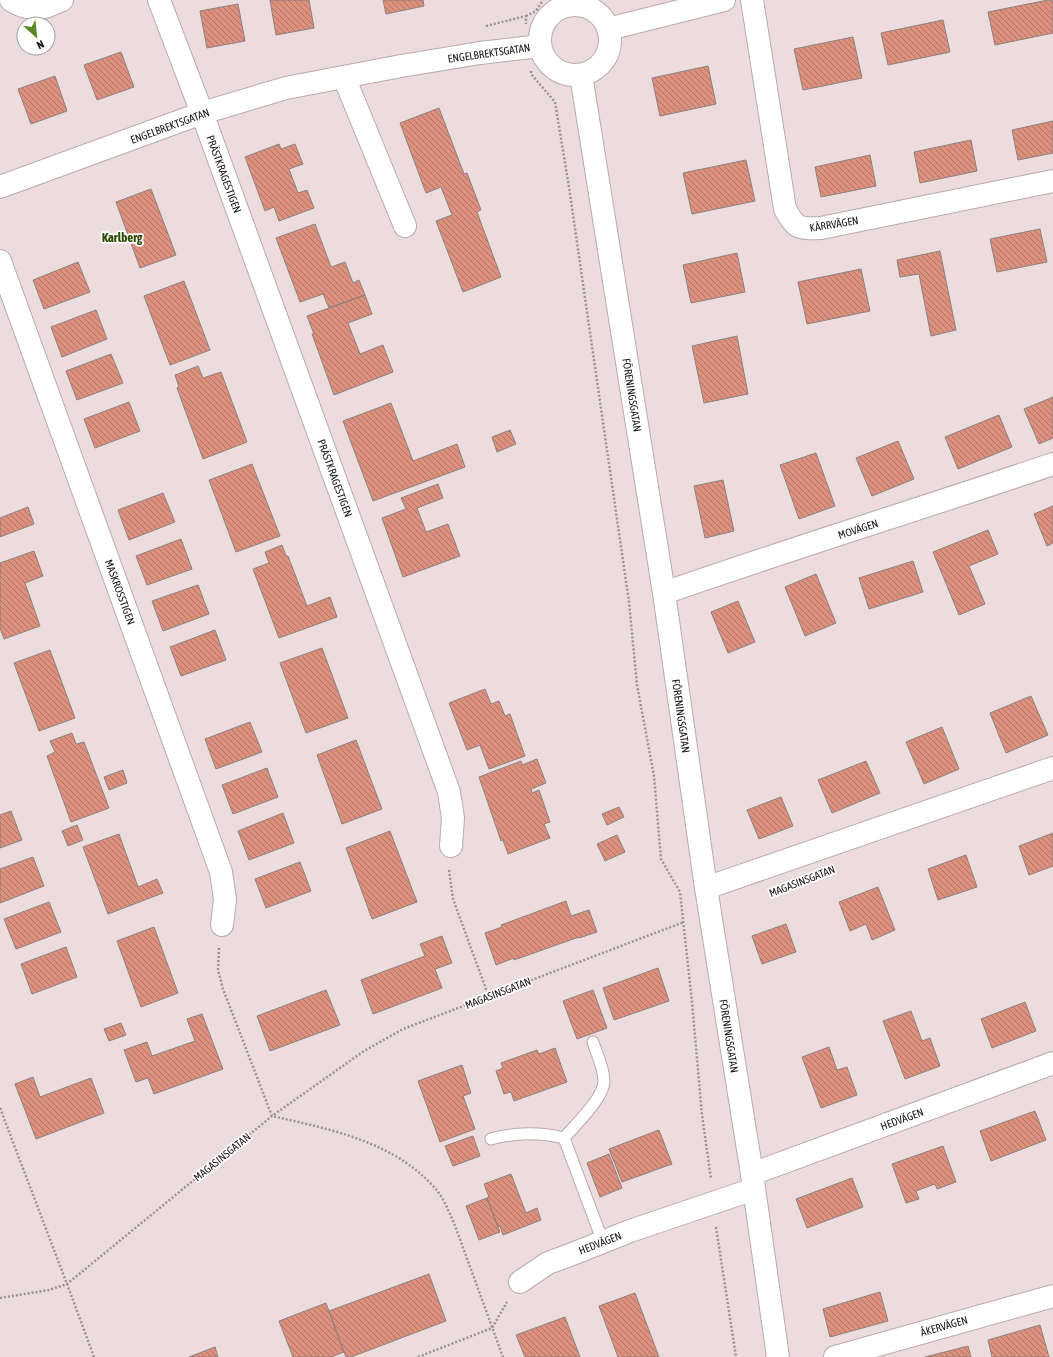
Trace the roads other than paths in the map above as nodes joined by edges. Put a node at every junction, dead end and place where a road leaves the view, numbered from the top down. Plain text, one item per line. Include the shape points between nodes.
1 (11, 0) edge
2 (62, 0) edge
3 (159, 0) edge
4 (724, 0) edge
5 (752, 0) edge
6 (569, 3) edge
7 (608, 29) junction
8 (534, 47) junction
9 (581, 75) junction
10 (344, 77) junction
11 (202, 114) junction
12 (1053, 181) edge
13 (0, 187) edge
14 (405, 226) dead end
15 (0, 261) edge
16 (1053, 464) edge
17 (664, 593) junction
18 (1053, 768) edge
19 (451, 846) road end
20 (706, 888) junction
21 (222, 925) road end
22 (593, 1042) dead end
23 (1053, 1063) edge
24 (564, 1138) junction
25 (492, 1139) dead end
26 (753, 1182) junction
27 (603, 1242) junction
28 (520, 1282) road end
29 (1053, 1296) edge
30 (778, 1357) edge
31 (835, 1357) edge

1 - 2 street via 26,7 42,8
3 - 11 street, PRÄSTKRAGESTIGEN
4 - 7 street
5 - 12 street, KÄRRVÄGEN via 785,209 792,222 803,229 821,228
6 - 7 street via 597,13
6 - 8 street via 543,24
7 - 9 street via 608,53 592,71
8 - 9 street via 550,66 559,72
8 - 10 street, ENGELBREKTSGATAN via 480,53
9 - 17 street, FÖRENINGSGATAN
10 - 11 street, ENGELBREKTSGATAN via 286,88
10 - 14 street
11 - 13 street, ENGELBREKTSGATAN
11 - 19 street, PRÄSTKRAGESTIGEN via 449,792 453,818
15 - 21 street, MASKROSSTIGEN via 221,872 225,899
16 - 17 street, MOVÄGEN
17 - 20 street, FÖRENINGSGATAN
18 - 20 street
20 - 26 street, FÖRENINGSGATAN
22 - 24 lane via 602,1070 602,1091
23 - 26 street, HEDVÄGEN
24 - 25 lane via 529,1133 509,1134
24 - 27 lane
26 - 27 street, HEDVÄGEN via 713,1204
26 - 30 street, FÖRENINGSGATAN
27 - 28 street, HEDVÄGEN via 548,1263
29 - 31 street, ÅKERVÄGEN

